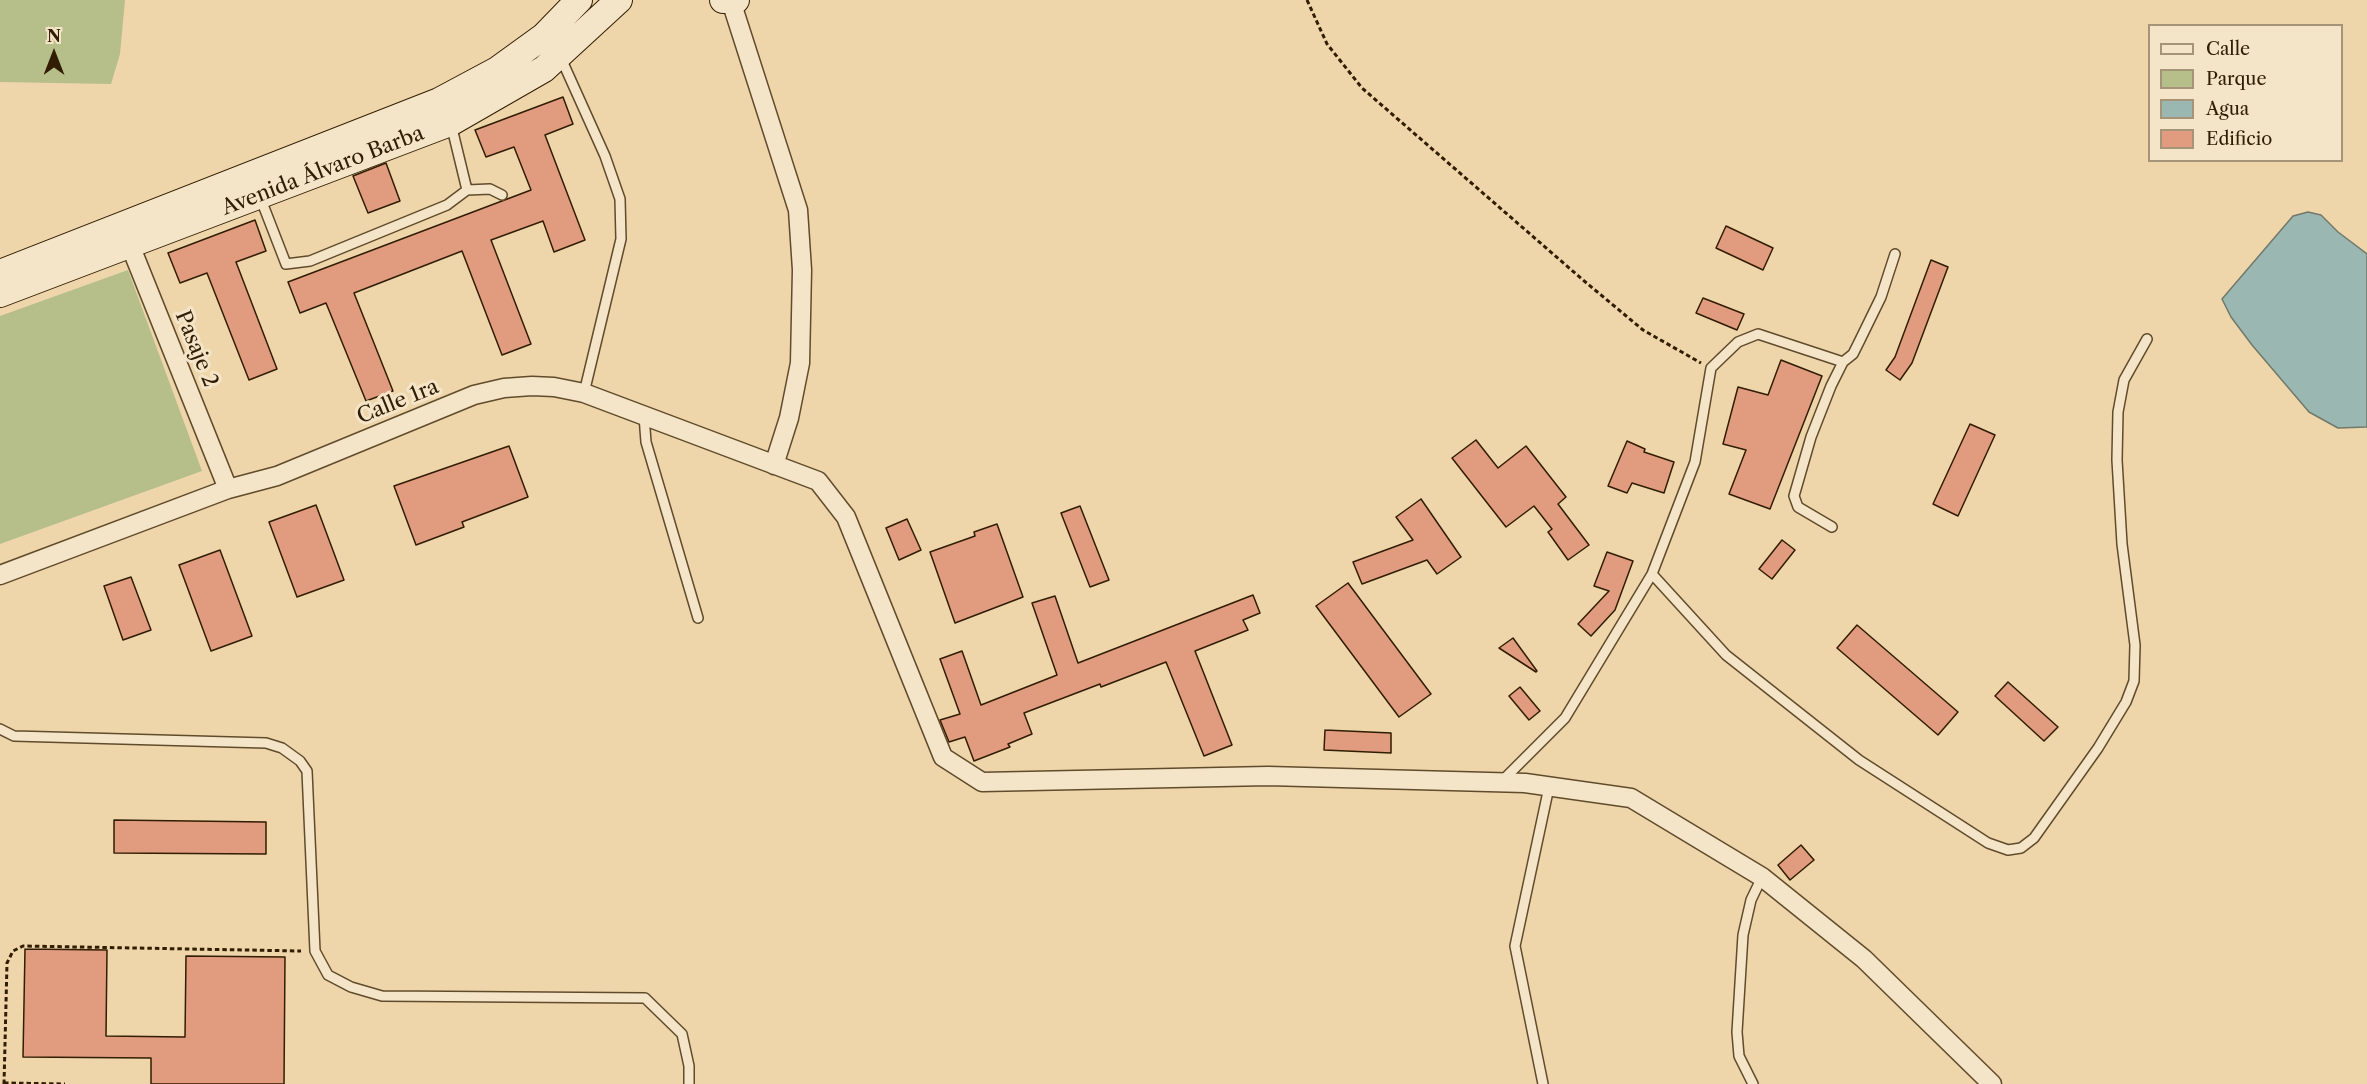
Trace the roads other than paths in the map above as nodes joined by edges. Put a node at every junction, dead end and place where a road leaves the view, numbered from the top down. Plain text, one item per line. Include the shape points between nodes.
1 (579, 0) edge
2 (619, 0) edge
3 (730, 0) edge
4 (560, 56) junction
5 (450, 123) junction
6 (467, 190) junction
7 (260, 195) junction
8 (502, 195) dead end
9 (126, 235) junction
10 (1895, 254) dead end
11 (0, 273) edge
12 (0, 294) edge
13 (2147, 339) dead end
14 (1843, 362) junction
15 (584, 393) junction
16 (644, 416) junction
17 (774, 465) junction
18 (228, 489) junction
19 (1832, 527) dead end
20 (1652, 574) junction
21 (0, 575) edge
22 (698, 618) dead end
23 (0, 729) edge
24 (1500, 783) junction
25 (1549, 787) junction
26 (1762, 877) junction
27 (689, 1084) edge
28 (1543, 1084) edge
29 (1753, 1084) edge
30 (1992, 1084) edge

1 - 9 main road, Avenida Álvaro Barba via 544,36 497,70 439,101
2 - 4 main road, Avenida Álvaro Barba
3 - 17 street via 798,210 802,270 800,363
4 - 5 main road, Avenida Álvaro Barba
4 - 15 lane via 620,199 621,239
5 - 6 lane
5 - 7 main road, Avenida Álvaro Barba
6 - 7 lane via 447,205 310,261 286,264
6 - 8 lane via 490,189
7 - 9 main road, Avenida Álvaro Barba
9 - 11 main road, Avenida Álvaro Barba
9 - 12 main road, Avenida Álvaro Barba
9 - 18 street, Pasaje 2
10 - 14 lane via 1860,342
13 - 20 lane via 2124,380 2116,460 2135,645 2134,681 2098,748 2034,838 2021,848 2008,850 1988,843 1859,760 1726,655
14 - 19 lane via 1812,437 1794,496 1798,507
14 - 20 lane via 1758,334 1738,342 1711,368 1695,462
15 - 16 street, Calle 1ra
15 - 18 street, Calle 1ra via 532,386 474,395 277,476
16 - 17 street, Calle 1ra
16 - 22 lane via 645,442
17 - 24 street, Calle 1ra via 818,481 846,517 943,757 982,782 1268,776
18 - 21 street, Calle 1ra
20 - 24 lane via 1565,717
23 - 27 lane via 14,735 266,743 282,748 307,771 315,951 328,975 382,996 645,998 682,1034
24 - 25 street
25 - 26 street via 1631,798
25 - 28 lane via 1515,946
26 - 29 lane via 1751,900 1743,935 1737,1032 1738,1056
26 - 30 street via 1864,959

